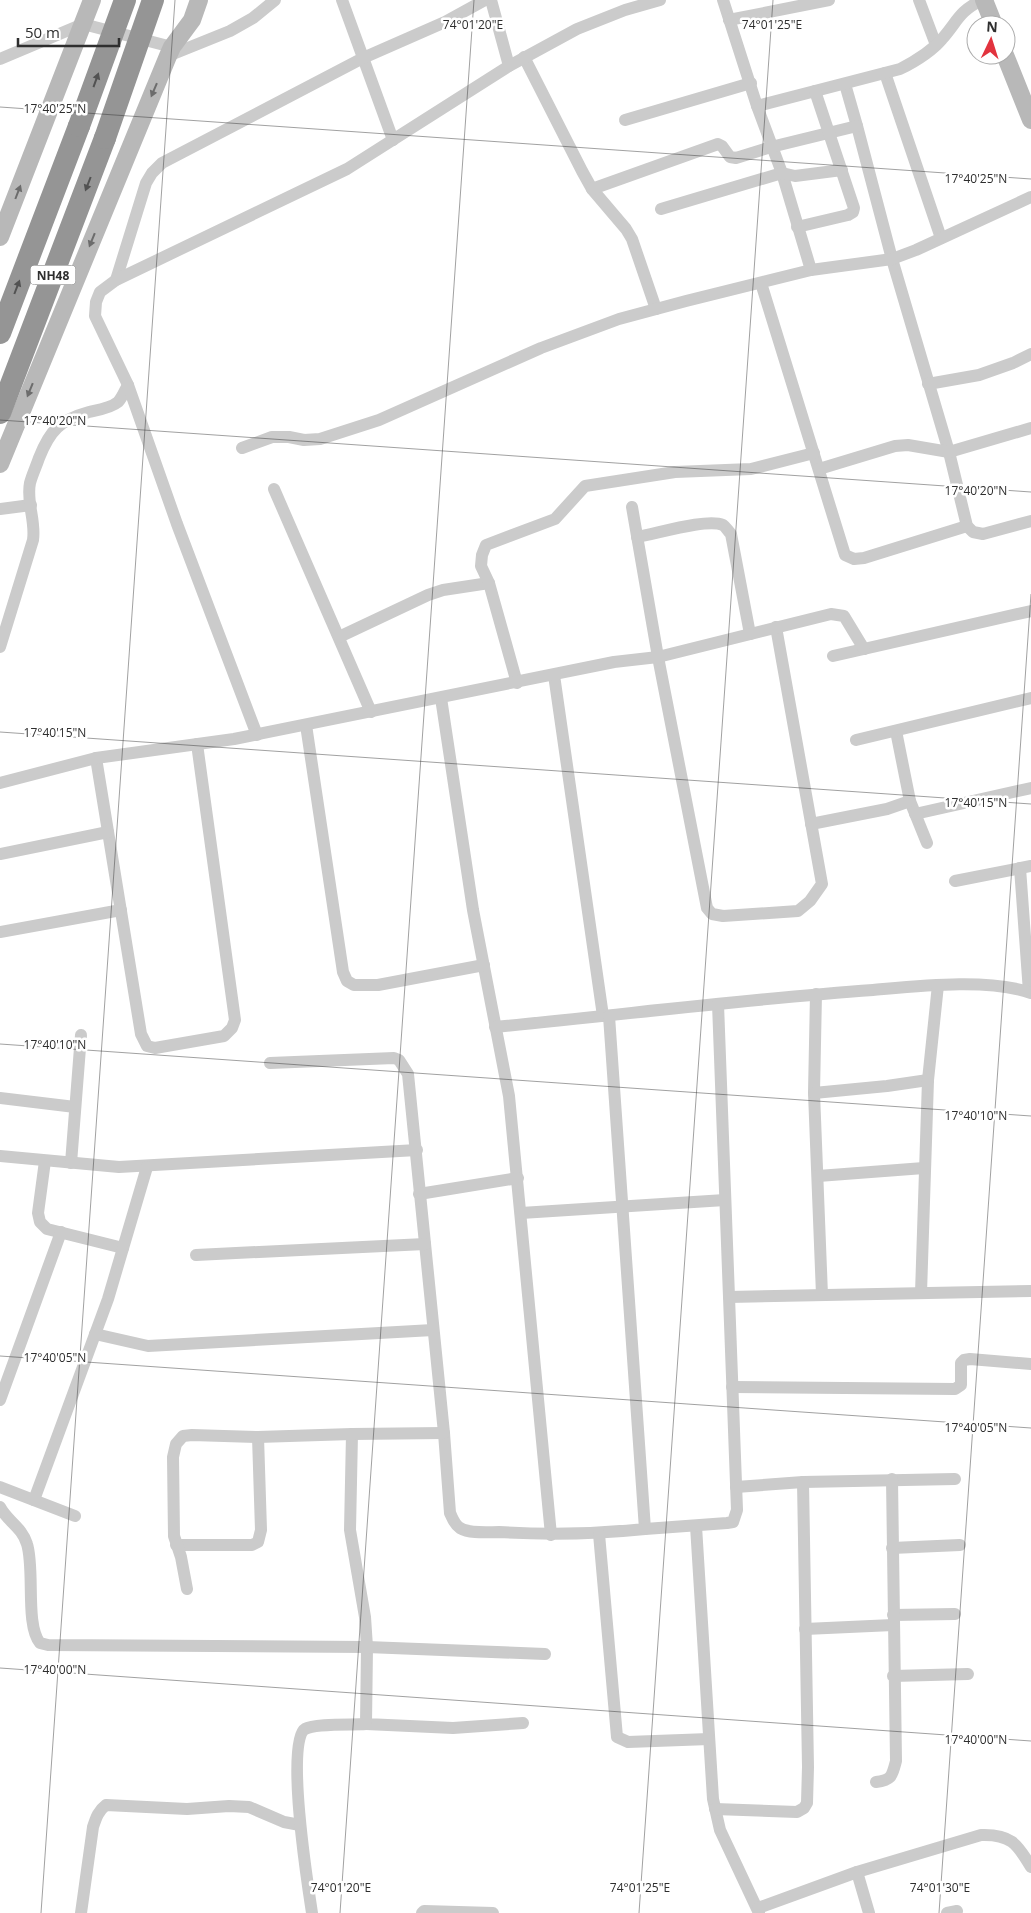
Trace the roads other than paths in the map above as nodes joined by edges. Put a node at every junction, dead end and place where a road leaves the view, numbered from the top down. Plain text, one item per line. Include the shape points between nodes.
1 (92, 0) edge
2 (125, 0) edge
3 (153, 0) edge
4 (198, 0) edge
5 (275, 0) edge
6 (342, 0) edge
7 (485, 0) edge
8 (491, 0) edge
9 (660, 0) edge
10 (723, 0) edge
11 (829, 0) edge
12 (919, 0) edge
13 (983, 0) edge
14 (990, 15) edge
15 (729, 20) junction
16 (83, 24) junction
17 (936, 45) junction
18 (170, 52) junction
19 (524, 57) junction
20 (363, 58) junction
21 (0, 59) edge
22 (1010, 65) edge
23 (509, 66) junction
24 (885, 73) junction
25 (751, 83) junction
26 (845, 84) junction
27 (815, 91) junction
28 (757, 106) junction
29 (625, 120) dead end
30 (1031, 120) edge
31 (858, 126) junction
32 (830, 133) junction
33 (392, 140) junction
34 (771, 147) junction
35 (842, 170) junction
36 (782, 173) junction
37 (592, 189) junction
38 (1031, 197) edge
39 (660, 209) dead end
40 (797, 227) junction
41 (0, 236) edge
42 (941, 238) junction
43 (892, 258) junction
44 (811, 270) junction
45 (116, 280) junction
46 (760, 283) junction
47 (656, 309) junction
48 (0, 333) edge
49 (1031, 354) edge
50 (928, 384) junction
51 (128, 385) junction
52 (0, 413) edge
53 (1031, 428) edge
54 (242, 448) dead end
55 (949, 452) junction
56 (814, 453) junction
57 (0, 464) edge
58 (819, 469) junction
59 (274, 489) dead end
60 (30, 505) junction
61 (632, 506) dead end
62 (0, 509) edge
63 (1031, 521) edge
64 (967, 526) junction
65 (637, 538) junction
66 (489, 583) junction
67 (1031, 610) edge
68 (776, 627) junction
69 (750, 634) junction
70 (339, 637) junction
71 (0, 647) edge
72 (864, 649) junction
73 (833, 656) dead end
74 (658, 657) junction
75 (554, 675) junction
76 (517, 683) junction
77 (441, 698) junction
78 (1031, 698) edge
79 (371, 712) junction
80 (306, 725) junction
81 (896, 731) junction
82 (257, 735) junction
83 (856, 740) dead end
84 (197, 744) junction
85 (96, 758) junction
86 (0, 783) edge
87 (1031, 788) edge
88 (910, 801) junction
89 (915, 814) junction
90 (812, 824) junction
91 (108, 832) junction
92 (927, 844) dead end
93 (0, 854) edge
94 (1026, 867) edge
95 (955, 881) dead end
96 (121, 910) junction
97 (0, 932) edge
98 (484, 965) junction
99 (938, 985) junction
100 (1030, 993) edge
101 (816, 994) junction
102 (718, 1004) junction
103 (606, 1016) junction
104 (495, 1027) junction
105 (81, 1035) dead end
106 (270, 1063) dead end
107 (928, 1080) junction
108 (814, 1092) junction
109 (0, 1098) edge
110 (75, 1107) junction
111 (417, 1150) junction
112 (0, 1156) edge
113 (45, 1161) junction
114 (70, 1163) junction
115 (147, 1167) junction
116 (924, 1168) junction
117 (818, 1176) junction
118 (518, 1178) junction
119 (419, 1194) junction
120 (725, 1200) junction
121 (624, 1207) junction
122 (521, 1214) junction
123 (60, 1232) junction
124 (425, 1244) junction
125 (123, 1248) junction
126 (196, 1255) dead end
127 (1031, 1291) edge
128 (921, 1293) junction
129 (822, 1295) junction
130 (729, 1297) junction
131 (433, 1330) junction
132 (95, 1334) junction
133 (1031, 1364) edge
134 (732, 1387) junction
135 (0, 1400) edge
136 (444, 1433) junction
137 (352, 1434) junction
138 (258, 1437) junction
139 (892, 1479) junction
140 (955, 1479) dead end
141 (803, 1482) junction
142 (0, 1487) edge
143 (736, 1487) junction
144 (34, 1500) junction
145 (0, 1507) edge
146 (75, 1516) dead end
147 (696, 1526) junction
148 (645, 1529) junction
149 (598, 1534) junction
150 (551, 1535) junction
151 (176, 1545) junction
152 (960, 1545) dead end
153 (892, 1548) junction
154 (187, 1589) dead end
155 (955, 1614) dead end
156 (893, 1620) junction
157 (805, 1628) junction
158 (368, 1647) junction
159 (545, 1654) dead end
160 (968, 1674) dead end
161 (893, 1676) junction
162 (523, 1723) dead end
163 (366, 1724) junction
164 (709, 1739) junction
165 (876, 1782) dead end
166 (715, 1809) junction
167 (300, 1825) junction
168 (1031, 1867) edge
169 (857, 1872) junction
170 (758, 1911) edge
171 (81, 1913) edge
172 (312, 1913) edge
173 (422, 1913) edge
174 (493, 1913) edge
175 (868, 1913) edge

1 - 16 main road
48 -> 2 highway, NH48, bridge
3 -> 52 highway, NH48, bridge via 105,138
4 - 18 main road via 192,20
5 - 18 street via 230,31
6 - 20 street
7 - 20 street via 445,22
8 - 23 street
9 - 19 street via 576,30
10 - 15 street
11 - 15 street
12 - 17 street
13 - 14 main road
13 - 17 street via 959,15
15 - 25 street
16 - 18 street
16 - 21 street
41 -> 16 main road
17 - 24 street via 915,62
18 -> 57 main road
19 - 23 street
19 - 37 street
20 - 33 street
20 - 45 street via 162,163 146,183
22 - 30 main road
23 - 33 street
24 - 26 street
24 - 42 street
25 - 28 street
25 - 29 street
26 - 27 street
26 - 31 street
27 - 28 street
27 - 32 street
28 - 34 street
31 - 32 street
31 - 43 street
32 - 34 street
32 - 35 street
33 - 45 street via 346,169
34 - 36 street
34 - 37 street via 736,158 730,157 718,144
35 - 36 street via 795,176
35 - 40 street via 853,212
36 - 39 street
36 - 40 street
37 - 47 street via 632,239
38 - 42 street
40 - 44 street
42 - 43 street
43 - 44 street
43 - 50 street
44 - 46 street
45 - 51 street via 100,292 95,316
46 - 47 street
46 - 56 street
47 - 54 street via 565,338 379,420 320,439 272,437
49 - 50 street via 979,375
50 - 55 street
51 - 60 street via 118,402 77,415 51,432 30,482
51 - 82 street
53 - 55 street
55 - 58 street via 895,446
55 - 64 street
56 - 58 street
56 - 66 street via 751,469 675,472 585,486 555,519 486,545 481,566
58 - 64 street via 848,557 864,558
59 - 70 street
60 - 62 street
60 - 71 street via 35,528 33,540
61 - 65 street
63 - 64 street via 983,534 973,532
65 - 69 street via 696,525 712,523 724,526 731,534
65 - 74 street
66 - 70 street via 428,595
66 - 76 street
67 - 72 street
68 - 69 street
68 - 72 street via 840,614 850,623
68 - 90 street
69 - 74 street
70 - 79 street
72 - 73 street
74 - 75 street via 614,662
74 - 90 street via 707,908 712,914 798,911 810,901 822,884
75 - 76 street
75 - 103 street
76 - 77 street
77 - 79 street
77 - 98 street
78 - 81 street
79 - 80 street
80 - 82 street
80 - 98 street via 343,972 347,981 354,985 378,985
81 - 83 street
81 - 88 street
82 - 84 street
84 - 85 street
84 - 96 street via 235,1013 232,1028 224,1036 155,1048 147,1046 141,1034
85 - 86 street
85 - 91 street
87 - 89 street
88 - 89 street
88 - 90 street via 887,809
89 - 92 street
91 - 93 street
91 - 96 street
94 - 95 street
94 - 100 street
96 - 97 street
98 - 104 street
99 - 100 street via 999,986
99 - 101 street
99 - 107 street
101 - 102 street
101 - 108 street
102 - 103 street
102 - 120 street
103 - 104 street
103 - 121 street
104 - 118 street via 509,1096
105 - 110 street
106 - 111 street via 399,1060 408,1074
107 - 108 street
107 - 116 street
108 - 117 street
109 - 110 street
110 - 114 street
111 - 115 street
111 - 119 street
112 - 113 street
113 - 114 street
113 - 123 street via 38,1212 40,1222 47,1229
114 - 115 street
115 - 125 street
116 - 117 street
116 - 128 street
117 - 129 street
118 - 119 street
118 - 122 street
119 - 124 street
120 - 121 street
120 - 130 street
121 - 122 street
121 - 148 street
122 - 150 street
123 - 125 street
123 - 135 street
124 - 126 street
124 - 131 street
125 - 132 street
127 - 128 street
128 - 129 street
129 - 130 street
130 - 134 street
131 - 132 street via 148,1346
131 - 136 street
132 - 144 street
133 - 134 street via 964,1360 961,1363 961,1385 955,1389
134 - 143 street
136 - 137 street
136 - 150 street via 450,1513 454,1523 462,1529 477,1531
137 - 138 street
137 - 158 street via 350,1530
138 - 151 street via 192,1435 183,1436 176,1444 173,1467
138 - 151 street via 261,1530 258,1542 252,1545
139 - 140 street
139 - 141 street
139 - 153 street
141 - 143 street
141 - 157 street
142 - 144 street
143 - 147 street via 737,1510 732,1522
144 - 146 street
145 - 158 street via 21,1530 27,1544 33,1630 40,1643
147 - 148 street
147 - 164 street
148 - 149 street
149 - 150 street
149 - 164 street via 617,1738 628,1742
151 - 154 street
152 - 153 street
153 - 156 street
155 - 156 street
156 - 157 street
156 - 161 street
157 - 166 street via 807,1803 797,1812
158 - 159 street
158 - 163 street
160 - 161 street
161 - 165 street via 896,1761 893,1775 886,1781
162 - 163 street via 453,1728
163 - 167 street via 315,1726 305,1729 300,1736 297,1764
164 - 166 street
166 - 170 street via 720,1830
167 - 171 street via 284,1822 250,1807 187,1809 106,1805 100,1809 93,1827
167 - 172 street
168 - 169 street via 1021,1849 1008,1838 993,1834
169 - 170 street
169 - 175 street
173 - 174 street

